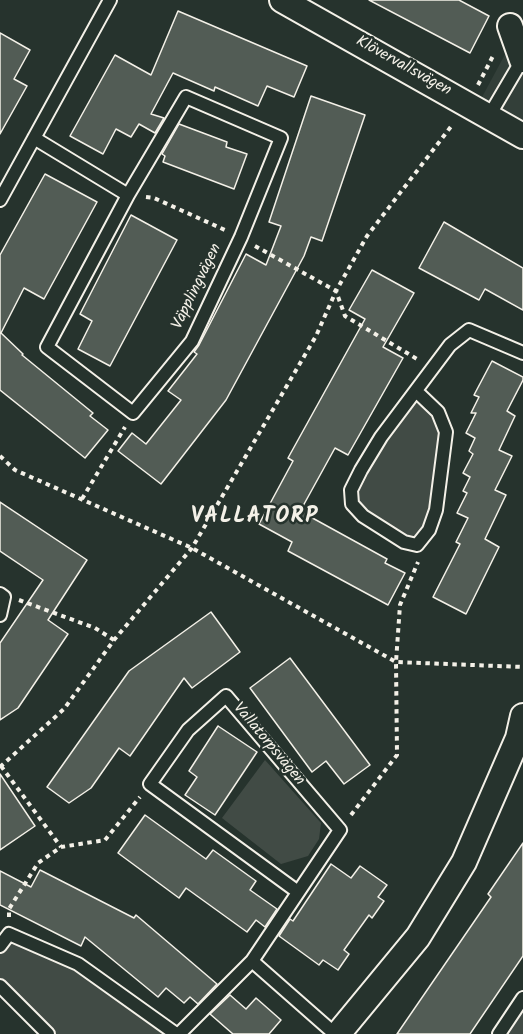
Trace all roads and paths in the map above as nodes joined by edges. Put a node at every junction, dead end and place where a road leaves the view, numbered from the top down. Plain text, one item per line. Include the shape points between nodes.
1 (110, 0) edge
2 (282, 0) edge
3 (510, 26) joint
4 (522, 61) edge
5 (468, 103) junction
6 (489, 116) junction
7 (523, 136) edge
8 (34, 138) junction
9 (128, 195) junction
10 (0, 200) edge
11 (241, 237) junction
12 (336, 291) junction
13 (523, 353) edge
14 (432, 369) junction
15 (416, 391) junction
16 (133, 413) junction
17 (0, 456) edge
18 (82, 499) junction
19 (417, 544) junction
20 (192, 548) junction
21 (2, 595) edge
22 (0, 615) edge
23 (114, 640) junction
24 (396, 662) junction
25 (523, 668) edge
26 (523, 716) edge
27 (0, 766) edge
28 (150, 784) junction
29 (340, 830) junction
30 (61, 847) junction
31 (298, 892) junction
32 (9, 934) junction
33 (0, 946) edge
34 (252, 961) junction
35 (0, 986) edge
36 (523, 998) edge
37 (48, 1034) edge
38 (177, 1034) edge
39 (336, 1034) edge
40 (499, 1034) edge

1 - 8 lane
2 - 5 street, Klövervallsvägen
3 - 4 street
3 - 5 path
4 - 6 lane
5 - 6 street, Klövervallsvägen
5 - 12 path via 367,236
6 - 7 street, Klövervallsvägen
8 - 9 lane
8 - 10 lane
9 - 11 path via 154,198
9 - 11 lane, Väpplingvägen via 186,97 281,138
9 - 16 lane, Väpplingvägen via 47,347
11 - 12 path
11 - 16 lane, Väpplingvägen via 192,341
12 - 14 path via 345,316
12 - 20 path via 316,336
13 - 14 lane via 469,330 450,345
14 - 15 lane
15 - 19 lane via 438,412 446,432 436,510 429,530
15 - 19 lane via 381,437 351,490 352,504 363,516 404,542
16 - 18 path
17 - 18 path via 15,470
18 - 20 path
19 - 24 path via 420,557 400,605
20 - 23 path
20 - 24 path
21 - 22 lane
21 - 23 path via 95,628
23 - 27 path via 64,709
24 - 25 path
24 - 29 path via 397,755
26 - 39 street via 518,738 464,862 418,937
27 - 30 path
28 - 29 lane, Vallatorpsvägen via 188,730 226,696
28 - 30 path via 105,840
28 - 31 lane
29 - 31 lane
30 - 32 path via 38,863 9,909
31 - 34 lane
32 - 33 lane
32 - 38 lane via 78,964
34 - 38 lane
34 - 39 lane
35 - 37 lane
36 - 40 lane

